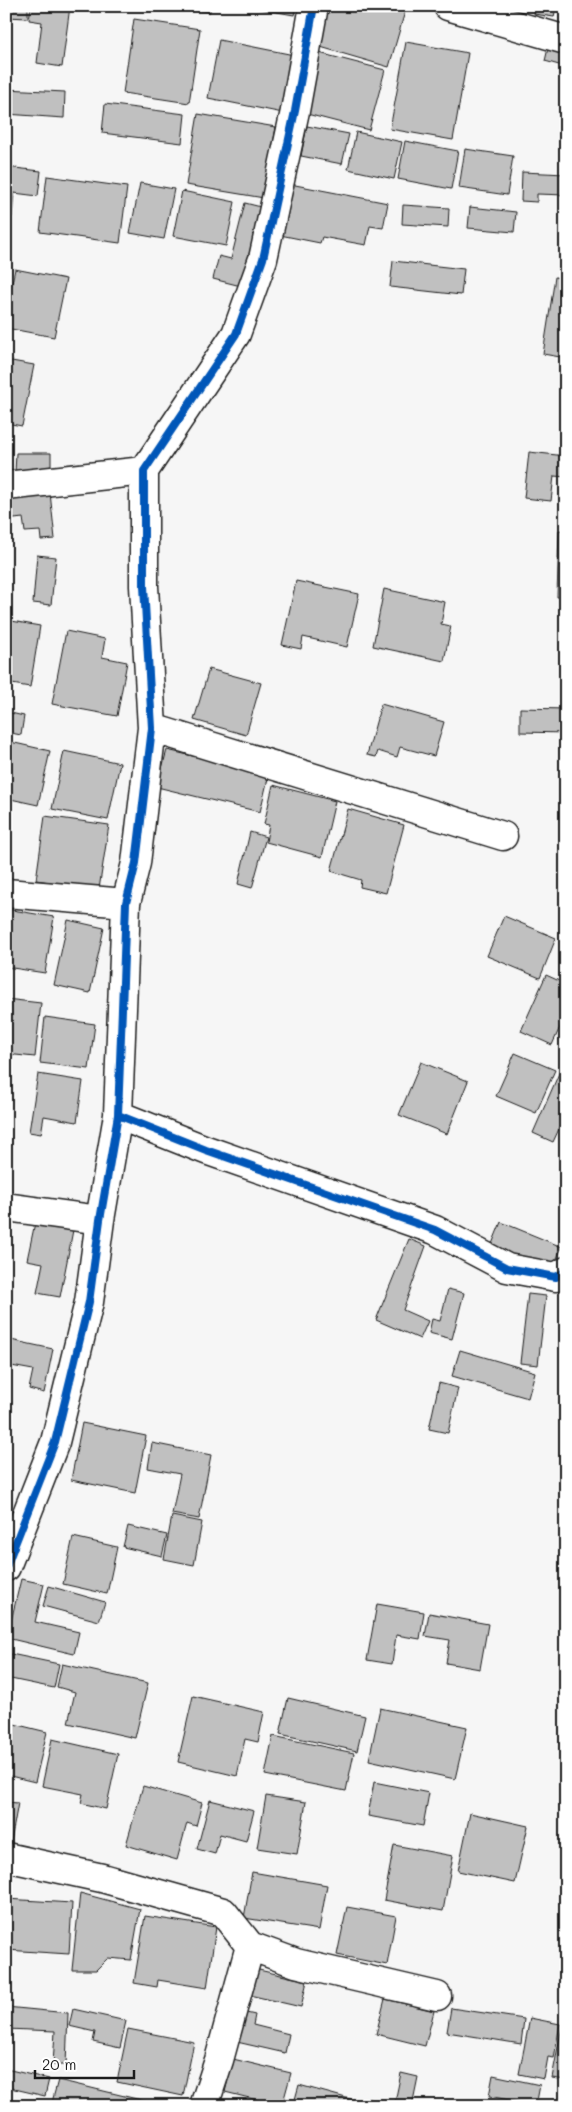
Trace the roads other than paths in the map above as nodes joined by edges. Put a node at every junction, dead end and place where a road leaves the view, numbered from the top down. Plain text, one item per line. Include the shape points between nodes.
1 (314, 6) edge
2 (448, 6) edge
3 (566, 40) edge
4 (144, 471) junction
5 (6, 486) edge
6 (152, 728) junction
7 (503, 836) dead end
8 (6, 893) edge
9 (126, 902) junction
10 (118, 1115) junction
11 (6, 1206) edge
12 (100, 1220) junction
13 (566, 1271) edge
14 (6, 1567) edge
15 (6, 1857) edge
16 (250, 1946) junction
17 (436, 1996) dead end
18 (204, 2106) edge

1 - 4 street via 263,258 236,334
2 - 3 street
4 - 5 street
4 - 6 street via 144,586
6 - 7 street
6 - 9 street via 136,863
8 - 9 street
9 - 10 street
10 - 12 street
10 - 13 street via 206,1150 435,1230 507,1268 556,1278
11 - 12 street
12 - 14 street via 89,1302 55,1442
15 - 16 street via 102,1878 223,1912
16 - 17 street via 296,1963
16 - 18 street

